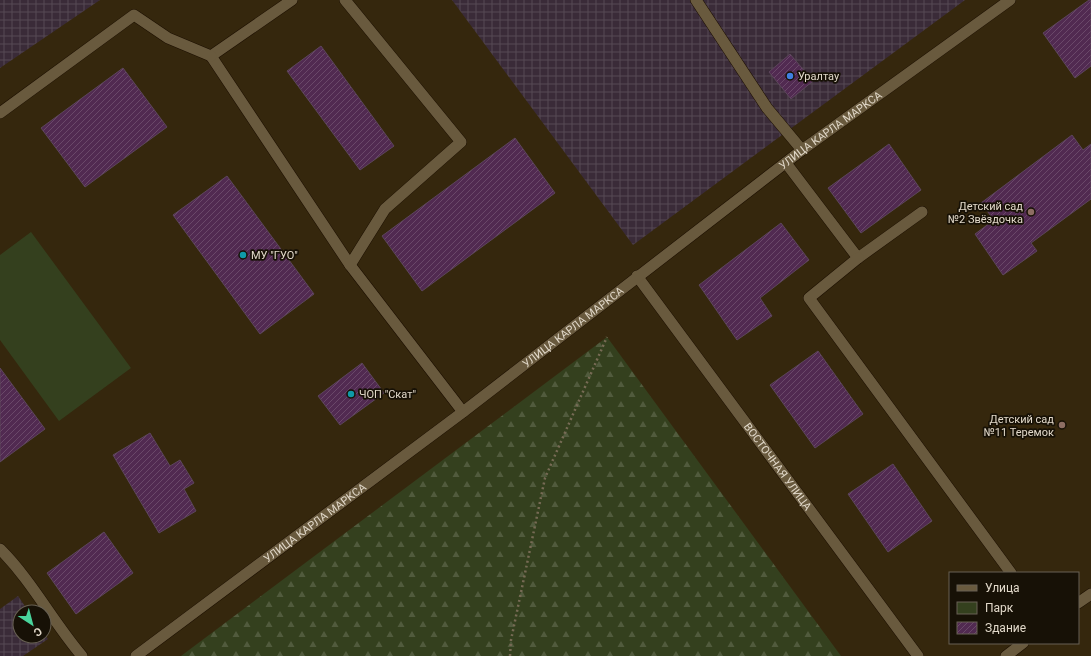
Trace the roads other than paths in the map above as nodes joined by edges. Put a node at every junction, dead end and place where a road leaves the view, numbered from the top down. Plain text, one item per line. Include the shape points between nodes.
1 (292, 0) edge
2 (345, 0) edge
3 (696, 0) edge
4 (1010, 0) edge
5 (210, 56) junction
6 (0, 113) edge
7 (802, 150) junction
8 (786, 163) junction
9 (922, 212) dead end
10 (858, 258) junction
11 (350, 265) junction
12 (637, 276) junction
13 (463, 412) junction
14 (0, 549) edge
15 (1010, 572) edge
16 (1091, 594) edge
17 (1079, 602) edge
18 (1022, 644) edge
19 (82, 656) edge
20 (136, 656) edge
21 (918, 656) edge
22 (1006, 656) edge

1 - 5 street
2 - 11 street via 461,142 386,209
3 - 7 street via 767,108
4 - 7 street, УЛИЦА КАРЛА МАРКСА
5 - 6 street via 168,38 134,15
5 - 11 street
7 - 8 street, УЛИЦА КАРЛА МАРКСА
8 - 10 street
8 - 12 street, УЛИЦА КАРЛА МАРКСА
9 - 10 street
10 - 15 street via 809,298
11 - 13 street
12 - 13 street, УЛИЦА КАРЛА МАРКСА
12 - 21 street, ВОСТОЧНАЯ УЛИЦА
13 - 20 street, УЛИЦА КАРЛА МАРКСА
14 - 19 street via 19,570
16 - 17 street
18 - 22 street

